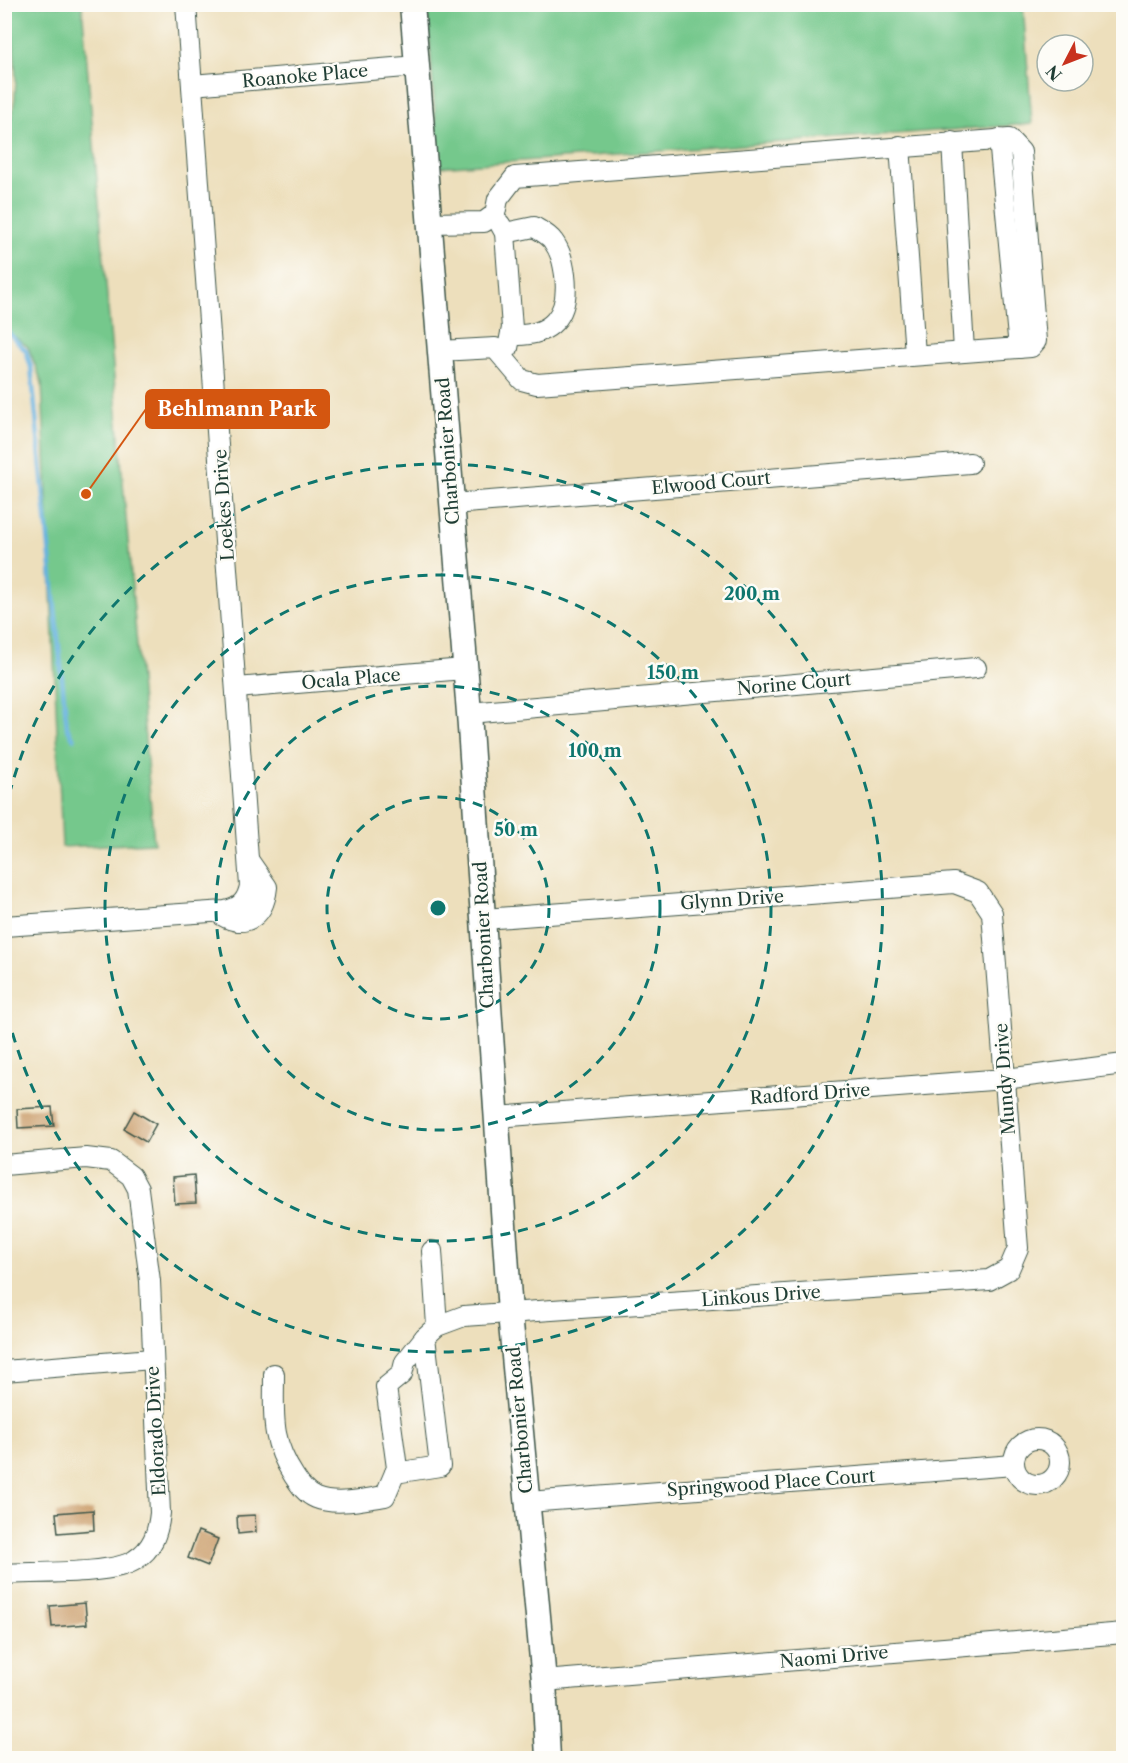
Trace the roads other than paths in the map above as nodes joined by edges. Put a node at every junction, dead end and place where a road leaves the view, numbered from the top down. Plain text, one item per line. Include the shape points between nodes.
1 (186, 4) edge
2 (412, 4) edge
3 (417, 66) junction
4 (192, 85) junction
5 (952, 142) junction
6 (900, 147) junction
7 (495, 214) junction
8 (429, 223) junction
9 (505, 233) junction
10 (511, 335) junction
11 (440, 351) junction
12 (964, 351) junction
13 (915, 354) junction
14 (506, 360) junction
15 (970, 463) dead end
16 (452, 504) junction
17 (976, 668) dead end
18 (464, 669) junction
19 (237, 688) junction
20 (469, 713) junction
21 (978, 892) joint
22 (484, 919) junction
23 (4, 926) edge
24 (1124, 1064) edge
25 (1005, 1079) junction
26 (496, 1117) junction
27 (4, 1165) edge
28 (432, 1251) dead end
29 (1009, 1269) joint
30 (510, 1313) junction
31 (431, 1331) junction
32 (152, 1359) junction
33 (4, 1371) edge
34 (274, 1374) dead end
35 (1014, 1465) dead end
36 (395, 1473) junction
37 (528, 1502) junction
38 (4, 1574) edge
39 (1124, 1633) edge
40 (544, 1681) junction
41 (548, 1758) edge

1 - 4 street, Loekes Drive
2 - 3 main road, Charbonier Road
3 - 4 street, Roanoke Place
3 - 8 main road, Charbonier Road
4 - 19 street, Loekes Drive
5 - 6 street
5 - 12 street
5 - 12 street via 1009,139 1021,152 1019,247 1036,341 1031,347
6 - 7 street via 515,177 498,199
6 - 13 street
7 - 8 street via 484,222
7 - 9 street
8 - 11 main road, Charbonier Road
9 - 10 street
9 - 10 street via 534,228 552,239 562,256 567,291 563,311 554,322 530,336
10 - 14 street
11 - 14 street via 495,348
11 - 16 main road, Charbonier Road
12 - 13 street
13 - 14 street via 537,384 522,380
15 - 16 street, Elwood Court
16 - 18 main road, Charbonier Road
17 - 20 street, Norine Court
18 - 19 street, Ocala Place
18 - 20 main road, Charbonier Road
19 - 23 street, Loekes Drive via 248,897 234,909
20 - 22 main road, Charbonier Road
21 - 22 street, Glynn Drive via 954,883
21 - 25 street, Mundy Drive via 992,912
22 - 26 main road, Charbonier Road
24 - 25 street, Radford Drive
25 - 26 street, Radford Drive
25 - 29 street, Mundy Drive via 1018,1248
26 - 30 main road, Charbonier Road
27 - 32 street, Eldorado Drive via 86,1158 111,1161 131,1176 138,1189 150,1281
28 - 31 street
29 - 30 street, Linkous Drive via 989,1280
30 - 31 street, Linkous Drive via 464,1316
30 - 37 main road, Charbonier Road
31 - 36 street via 393,1374
31 - 36 street via 440,1466
32 - 33 street
32 - 38 street, Eldorado Drive via 158,1534 135,1561 121,1566
34 - 36 street via 274,1436 303,1489 316,1498 331,1501 385,1496
35 - 37 street, Springwood Place Court
37 - 40 main road, Charbonier Road
39 - 40 street, Naomi Drive
40 - 41 main road, Charbonier Road

